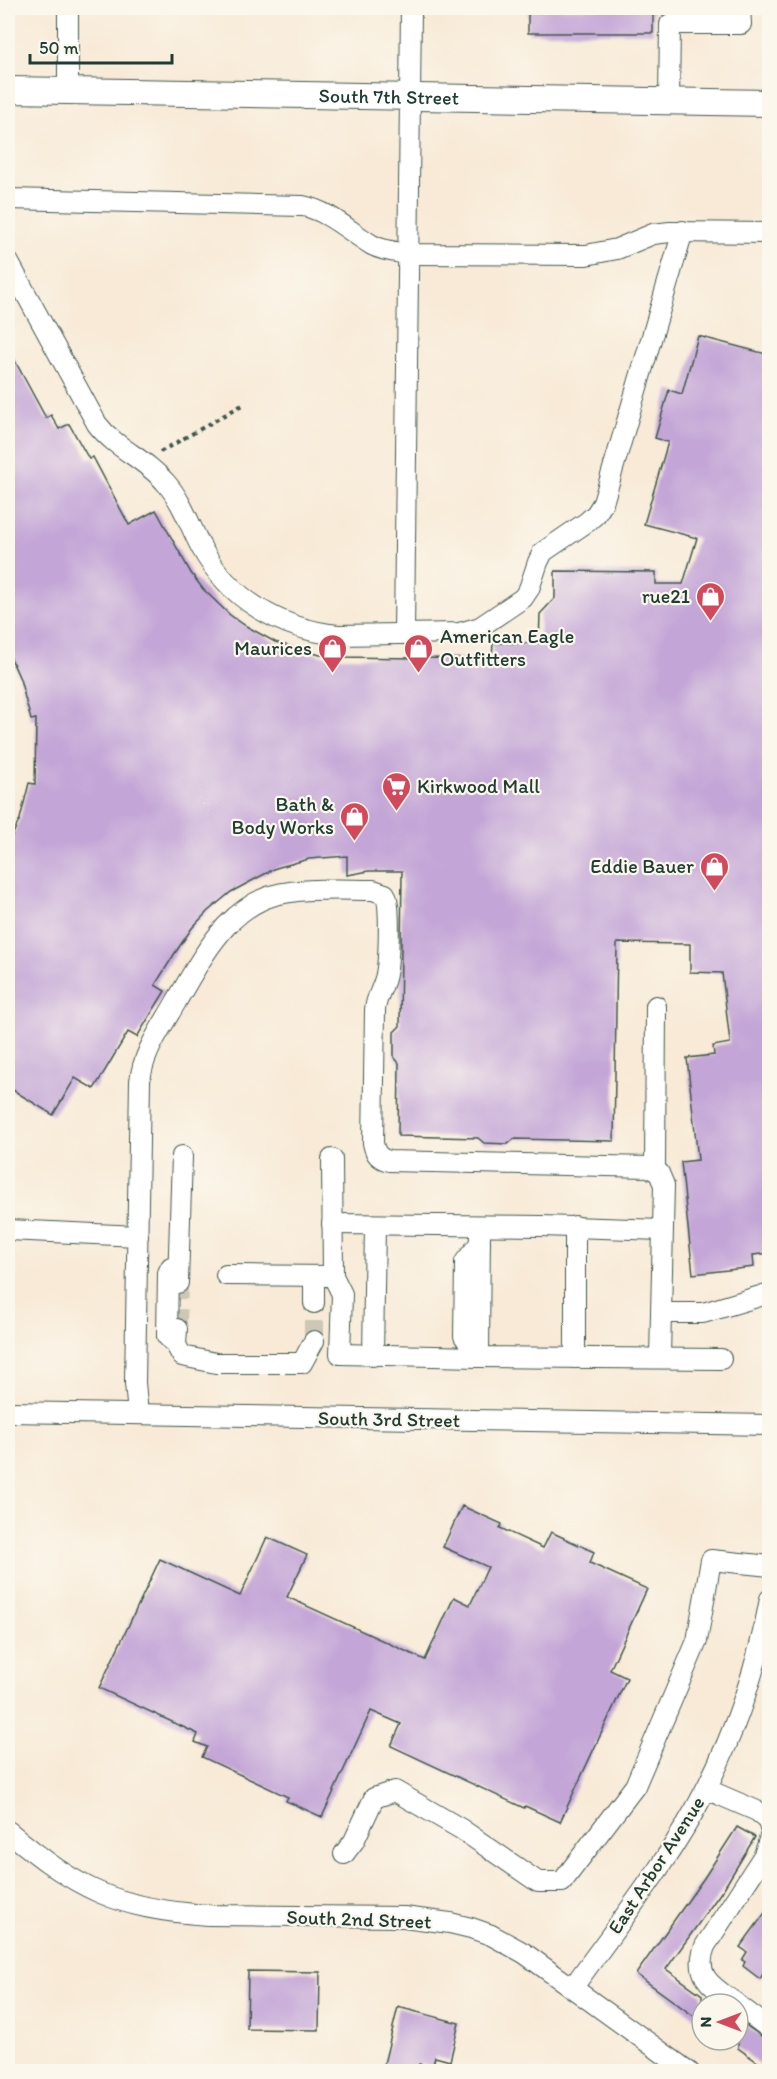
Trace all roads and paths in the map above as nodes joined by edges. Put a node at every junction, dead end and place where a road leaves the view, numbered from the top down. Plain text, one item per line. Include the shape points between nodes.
1 (68, 8) edge
2 (411, 8) edge
3 (740, 8) edge
4 (8, 90) edge
5 (68, 91) junction
6 (410, 96) junction
7 (669, 101) junction
8 (770, 103) edge
9 (8, 199) edge
10 (683, 231) junction
11 (770, 233) edge
12 (408, 254) junction
13 (8, 261) edge
14 (244, 404) dead end
15 (145, 463) junction
16 (404, 634) junction
17 (656, 1006) dead end
18 (182, 1156) dead end
19 (332, 1159) dead end
20 (655, 1169) junction
21 (332, 1224) junction
22 (375, 1225) junction
23 (575, 1226) junction
24 (8, 1230) edge
25 (662, 1230) junction
26 (480, 1235) junction
27 (138, 1236) junction
28 (179, 1251) junction
29 (226, 1275) dead end
30 (324, 1276) junction
31 (178, 1282) tunnel mouth
32 (770, 1293) edge
33 (315, 1303) tunnel mouth
34 (662, 1312) junction
35 (314, 1341) tunnel mouth
36 (373, 1356) junction
37 (479, 1357) junction
38 (660, 1357) junction
39 (575, 1358) junction
40 (721, 1359) dead end
41 (8, 1412) edge
42 (138, 1414) junction
43 (770, 1425) edge
44 (770, 1566) edge
45 (770, 1599) edge
46 (706, 1789) junction
47 (770, 1828) edge
48 (8, 1831) edge
49 (770, 1837) edge
50 (344, 1854) dead end
51 (573, 1987) junction
52 (721, 1992) edge
53 (750, 2014) edge
54 (770, 2029) edge
55 (689, 2072) edge

1 - 5 street
2 - 6 street
3 - 7 street via 741,24 670,24
4 - 5 main road, South 7th Street
5 - 6 main road, South 7th Street
6 - 7 main road, South 7th Street
6 - 12 street
7 - 8 main road, South 7th Street
9 - 12 street via 295,205 320,211 374,246
10 - 11 street
10 - 12 street via 653,234 617,249 586,255
10 - 16 street via 609,491 596,514 543,552 523,598 489,622 459,633
12 - 16 street
13 - 15 street via 97,424 114,444
14 - 15 path
15 - 16 street via 177,497 221,578 251,604 284,623 318,633
17 - 20 street
18 - 28 street
19 - 21 street
20 - 25 street via 664,1185
20 - 27 street via 381,1159 373,1143 375,1010 387,967 387,899 385,894 373,890 290,891 253,903 222,930 198,963 144,1058 140,1081
21 - 22 street
21 - 30 street
22 - 26 street via 446,1224
22 - 36 street
23 - 25 street
23 - 26 street
23 - 39 street
24 - 27 street
25 - 34 street
26 - 37 street
27 - 42 street
28 - 31 street
28 - 35 street via 168,1273 167,1336 177,1337 182,1356 216,1363 302,1363
29 - 30 street
30 - 33 street
30 - 36 street via 342,1294 340,1354
32 - 34 street via 703,1313
34 - 38 street
36 - 37 street
37 - 39 street
38 - 39 street
38 - 40 street
41 - 42 street, South 3rd Street
42 - 43 street, South 3rd Street
44 - 50 street via 711,1560 698,1641 635,1786 562,1882 538,1882 461,1829 395,1791 374,1798
45 - 46 street, East Arbor Avenue via 747,1690
46 - 47 street via 757,1811 767,1819
46 - 51 street, East Arbor Avenue via 658,1868
48 - 51 street, South 2nd Street via 61,1873 88,1889 121,1901 190,1914 404,1917 450,1923 508,1943
49 - 52 street via 764,1856 701,1956 705,1977
51 - 55 street, South 2nd Street
53 - 54 street

